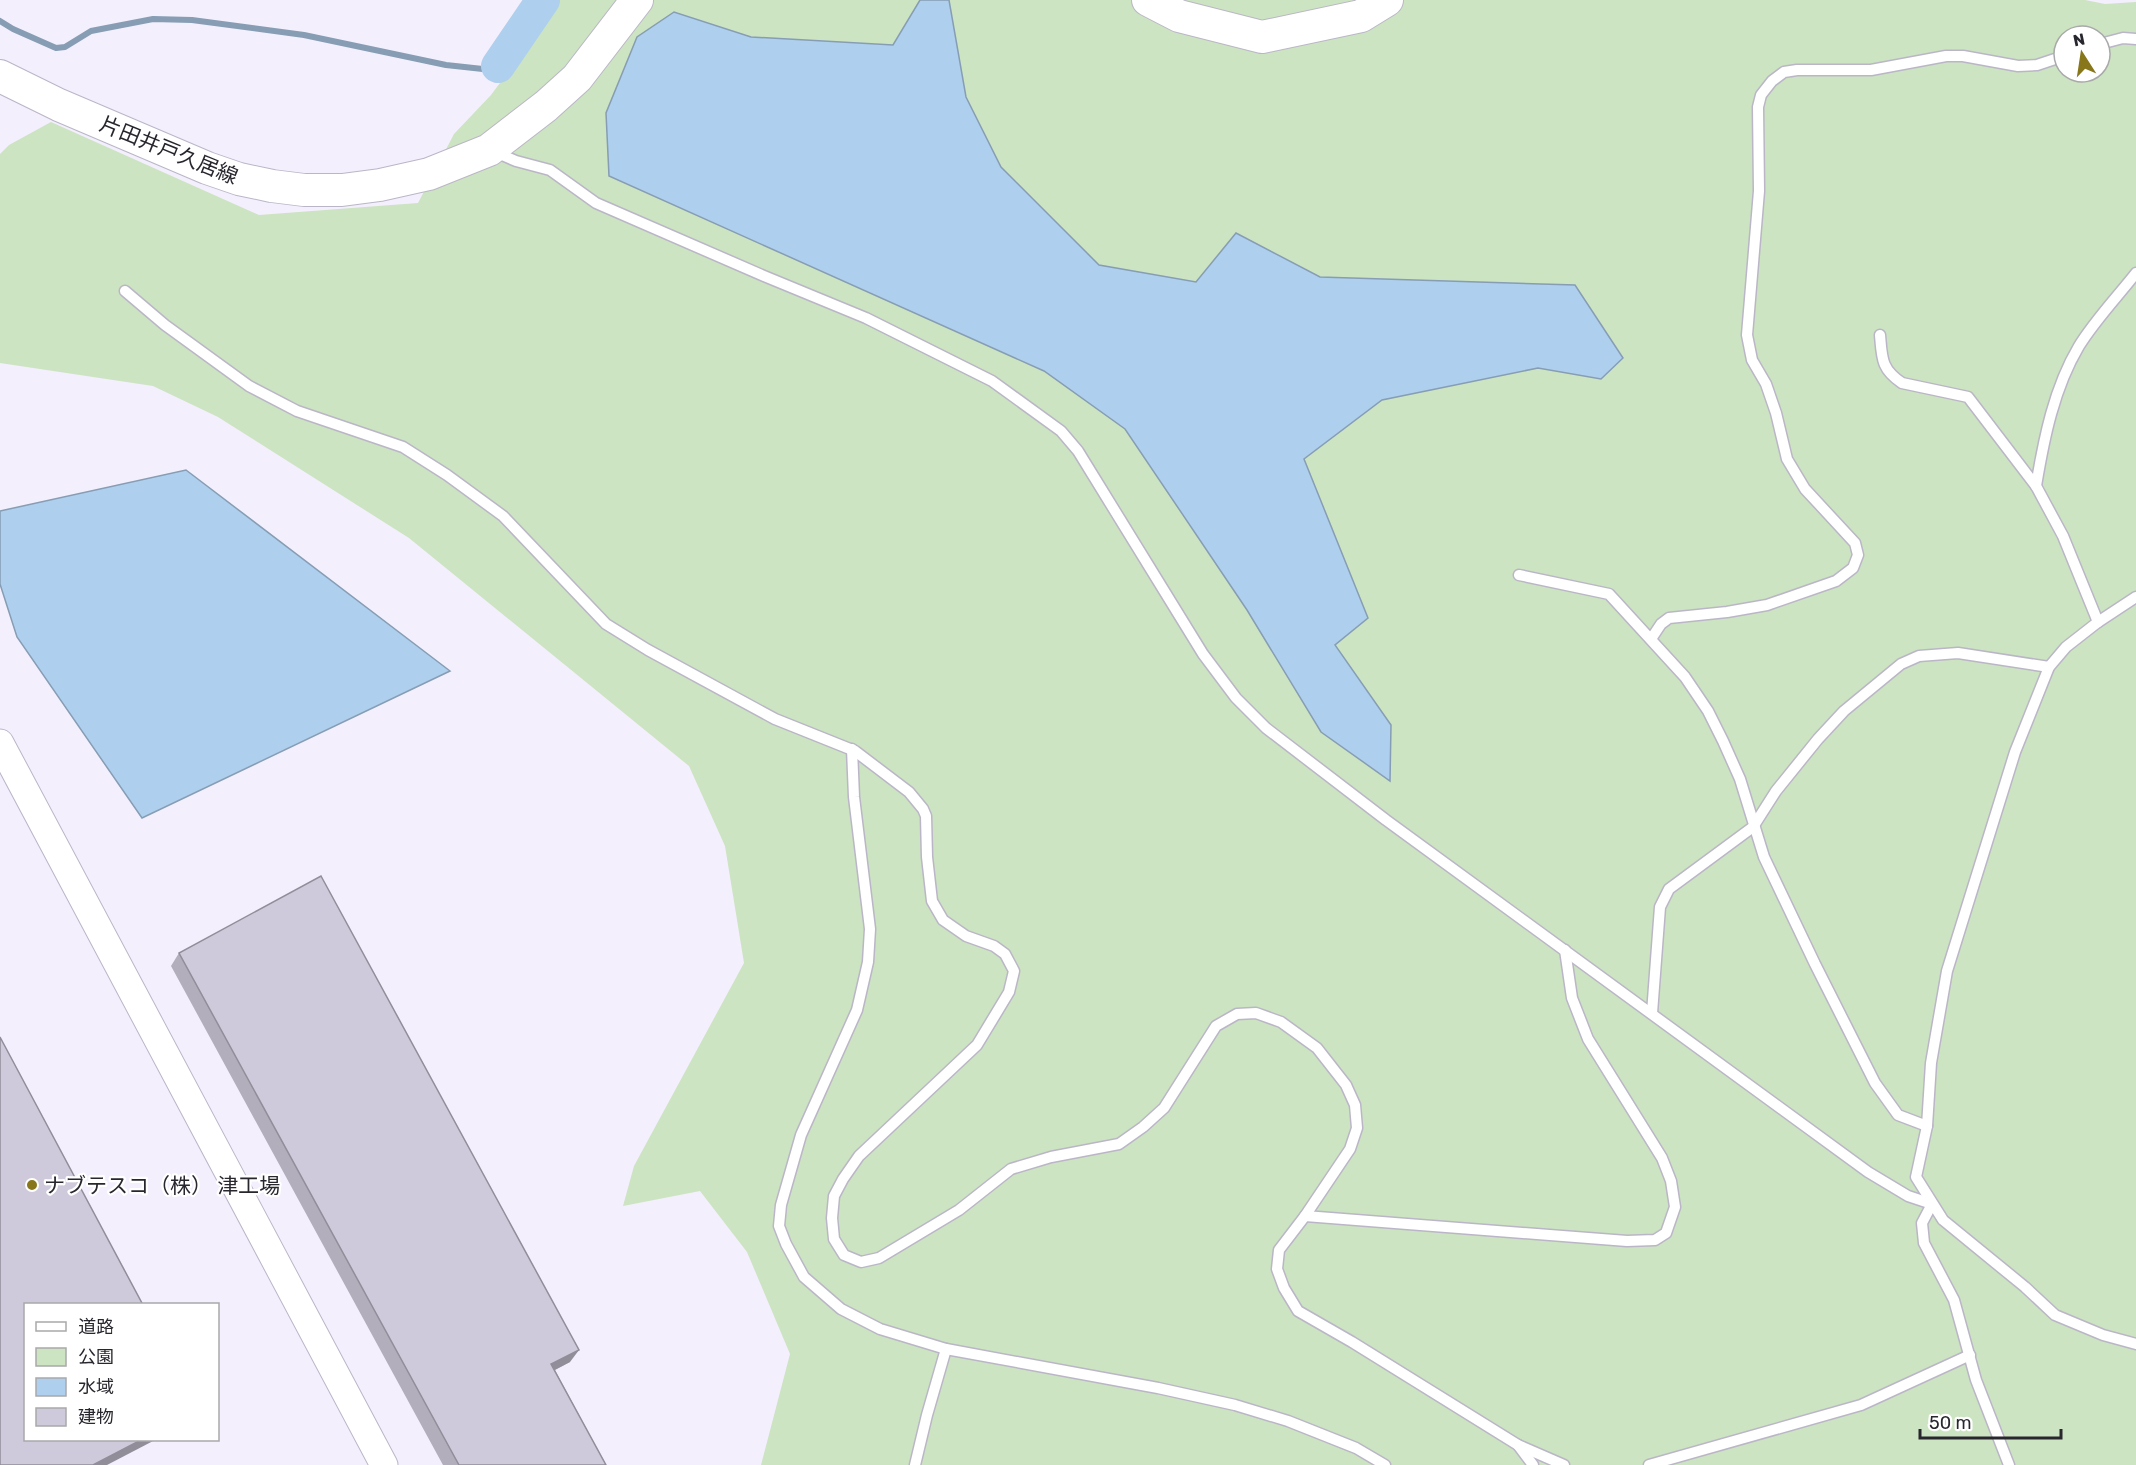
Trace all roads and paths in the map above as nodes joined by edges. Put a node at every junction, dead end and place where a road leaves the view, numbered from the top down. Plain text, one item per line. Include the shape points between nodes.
1 (637, 0) edge
2 (1148, 0) edge
3 (1387, 0) edge
4 (2136, 39) edge
5 (2112, 41) edge
6 (2052, 60) edge
7 (0, 76) edge
8 (489, 150) junction
9 (2136, 273) edge
10 (124, 291) dead end
11 (1880, 335) dead end
12 (2036, 486) junction
13 (1519, 575) dead end
14 (2136, 597) edge
15 (2098, 622) junction
16 (1651, 639) junction
17 (2049, 667) junction
18 (0, 743) edge
19 (852, 749) junction
20 (1753, 827) junction
21 (1564, 950) junction
22 (1652, 1013) junction
23 (1927, 1126) junction
24 (1932, 1204) junction
25 (1305, 1216) junction
26 (2136, 1344) edge
27 (946, 1349) junction
28 (1970, 1355) junction
29 (1518, 1445) junction
30 (384, 1465) edge
31 (915, 1465) edge
32 (1385, 1465) edge
33 (1533, 1465) edge
34 (1564, 1465) edge
35 (1649, 1465) edge
36 (2009, 1465) edge

1 - 8 main road, 片田井戸久居線 via 577,78
2 - 3 main road via 1179,16 1262,37 1361,16
4 - 5 lane
6 - 16 lane via 2018,66 1946,56 1872,70 1797,70 1784,72 1761,95 1759,191 1747,335 1752,360 1766,384 1787,459 1804,489 1855,543 1858,555 1853,568 1836,581 1767,605 1669,618
7 - 8 main road, 片田井戸久居線 via 207,168 272,186 323,190 380,185 429,174
8 - 21 lane via 550,170 596,203 866,318 992,381 1061,431 1078,451 1203,654 1236,698 1266,728
9 - 12 lane via 2080,345 2064,377 2044,440
10 - 19 lane via 249,386 297,411 402,447 447,475 503,516 606,624 775,719
11 - 12 lane via 1887,371 1902,382 1968,397
12 - 15 lane via 2064,536
13 - 16 lane via 1609,594
14 - 15 lane
15 - 17 lane via 2066,647
16 - 20 lane via 1685,677 1708,711 1740,779
17 - 20 lane via 1958,653 1919,656 1900,664 1844,711 1818,739
17 - 23 lane via 2015,752 1947,971 1931,1064
18 - 30 street
19 - 25 lane via 909,792 923,809 932,901 943,920 966,936 994,946 1005,954 1014,971 1009,992 977,1045 859,1156 843,1179 834,1196 832,1218 834,1239 844,1256 861,1262 879,1258 959,1209 1011,1169 1119,1144 1164,1108 1216,1026 1237,1014 1256,1013 1281,1022 1317,1048 1346,1084 1355,1105 1357,1128 1350,1149
19 - 27 lane via 870,929 868,962 857,1010 801,1136 781,1205 779,1226 804,1277 841,1309 880,1329
20 - 22 lane via 1669,889 1660,907
20 - 23 lane via 1810,954 1875,1083 1898,1114
21 - 22 lane
21 - 25 lane via 1572,998 1588,1039 1662,1158 1671,1181 1675,1207 1666,1233 1655,1240 1627,1241
22 - 24 lane via 1868,1172 1908,1197
23 - 24 lane via 1916,1177
24 - 26 lane via 1943,1220 2055,1315
24 - 28 lane via 1922,1223 1924,1243 1954,1300
25 - 29 lane via 1279,1250 1277,1269 1298,1311
27 - 31 lane
27 - 32 lane via 1235,1406 1288,1421 1346,1444
28 - 35 lane via 1861,1405
28 - 36 lane
29 - 33 lane
29 - 34 lane

